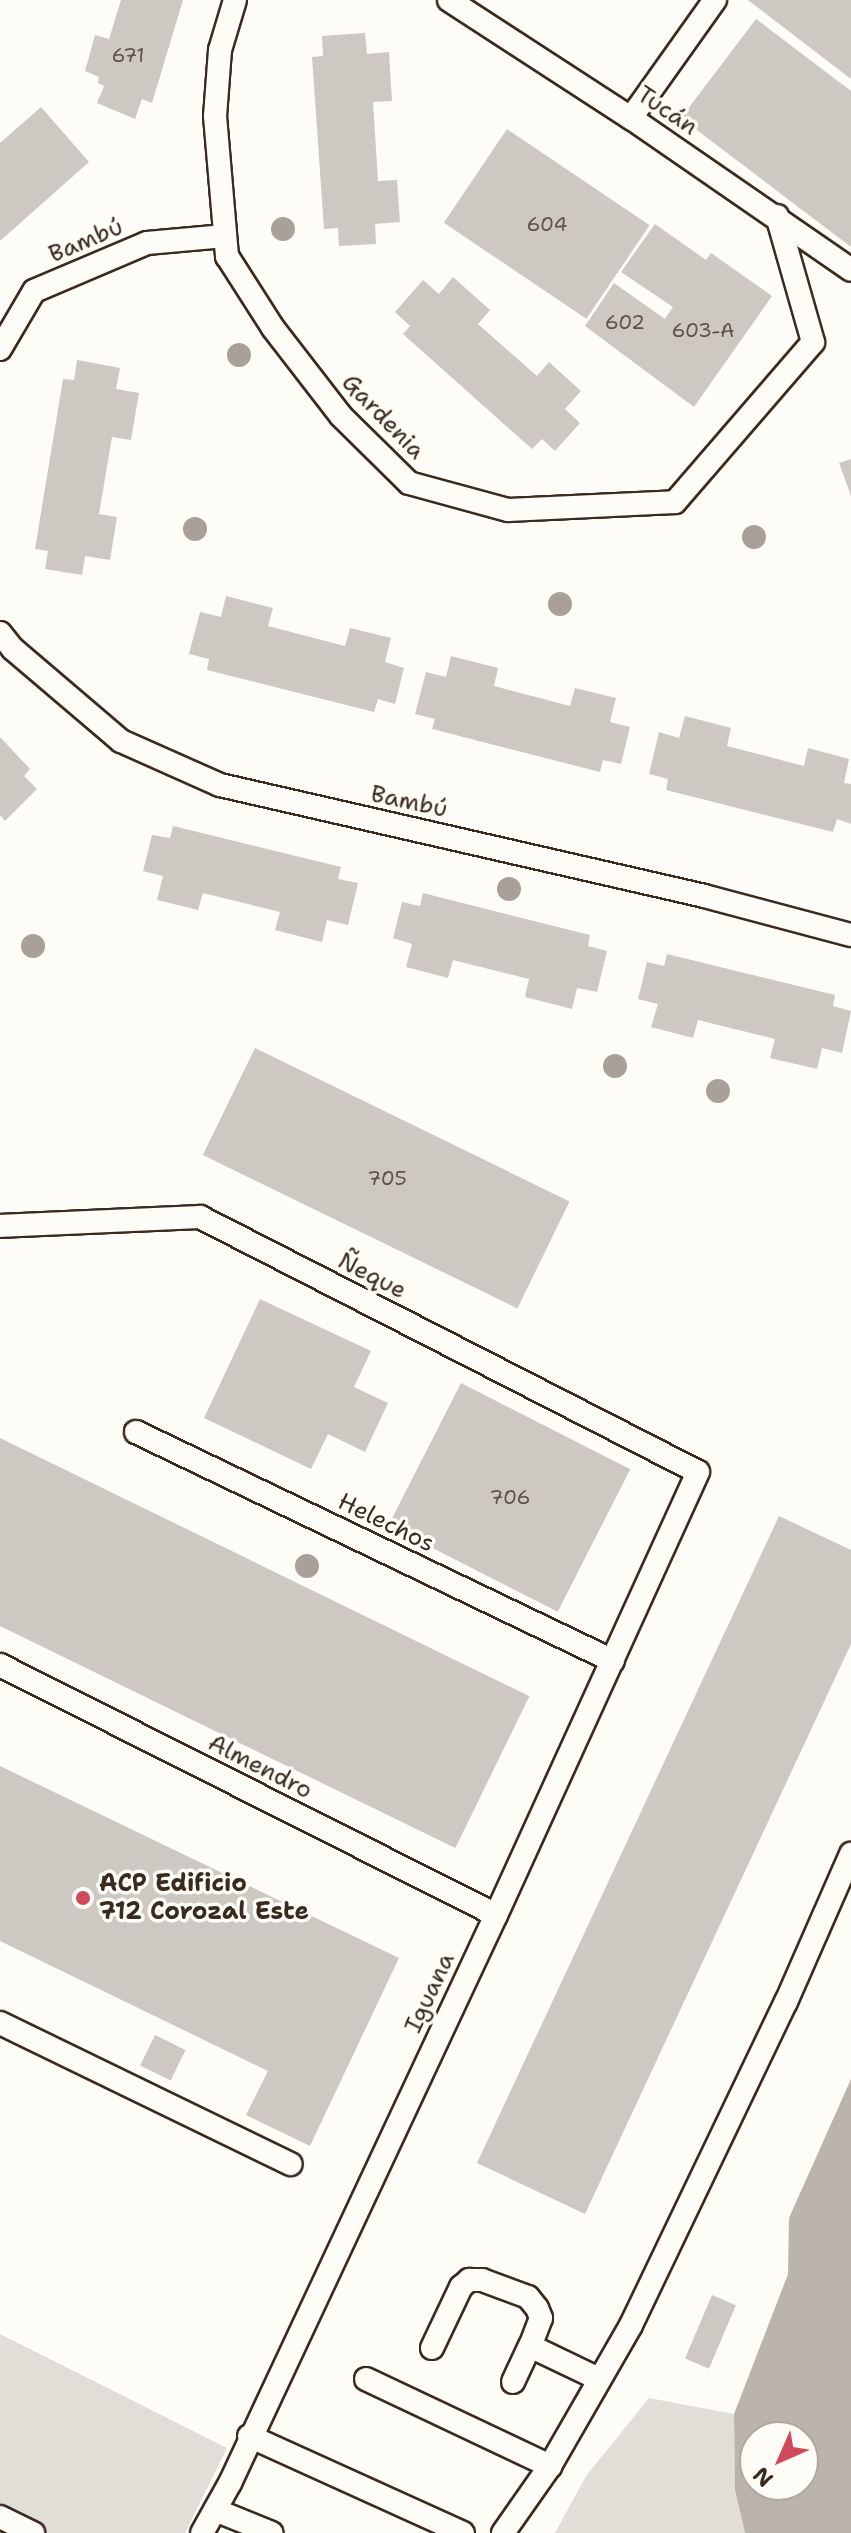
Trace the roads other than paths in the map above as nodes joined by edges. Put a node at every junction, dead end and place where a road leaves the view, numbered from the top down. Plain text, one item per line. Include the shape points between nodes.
1 (235, 0) edge
2 (449, 0) edge
3 (715, 0) edge
4 (631, 118) junction
5 (777, 216) junction
6 (225, 236) junction
7 (851, 270) edge
8 (0, 349) edge
9 (0, 633) edge
10 (851, 935) edge
11 (0, 1226) edge
12 (136, 1432) dead end
13 (698, 1472) joint
14 (613, 1661) junction
15 (0, 1665) edge
16 (851, 1854) edge
17 (496, 1915) junction
18 (0, 2023) edge
19 (291, 2164) dead end
20 (530, 2346) junction
21 (432, 2348) dead end
22 (366, 2379) dead end
23 (599, 2379) junction
24 (513, 2382) dead end
25 (249, 2436) junction
26 (550, 2466) junction
27 (215, 2510) junction
28 (0, 2517) edge
29 (33, 2533) edge
30 (202, 2533) edge
31 (272, 2533) edge
32 (463, 2533) edge
33 (503, 2533) edge

1 - 6 lane, Gardenia via 220,50 215,116
2 - 4 lane, Tucán
3 - 4 lane
4 - 5 lane, Tucán
5 - 6 lane, Gardenia via 813,342 675,502 508,510 409,483 363,439 273,328 227,256
5 - 7 lane, Tucán
6 - 8 lane, Bambú via 147,243 34,291
9 - 10 lane, Bambú via 121,741 220,785
11 - 13 lane, Ñeque via 200,1217
12 - 14 lane, Helechos
13 - 14 lane, Iguana
14 - 17 lane, Iguana
15 - 17 lane, Almendro
16 - 23 lane via 631,2325
17 - 25 lane, Iguana
18 - 19 lane
20 - 21 lane via 541,2318 528,2297 469,2280
20 - 23 lane
20 - 24 lane
22 - 26 lane
23 - 26 lane
25 - 27 lane, Iguana
25 - 32 lane
26 - 33 lane
27 - 30 lane, Iguana
27 - 31 lane
28 - 29 lane

